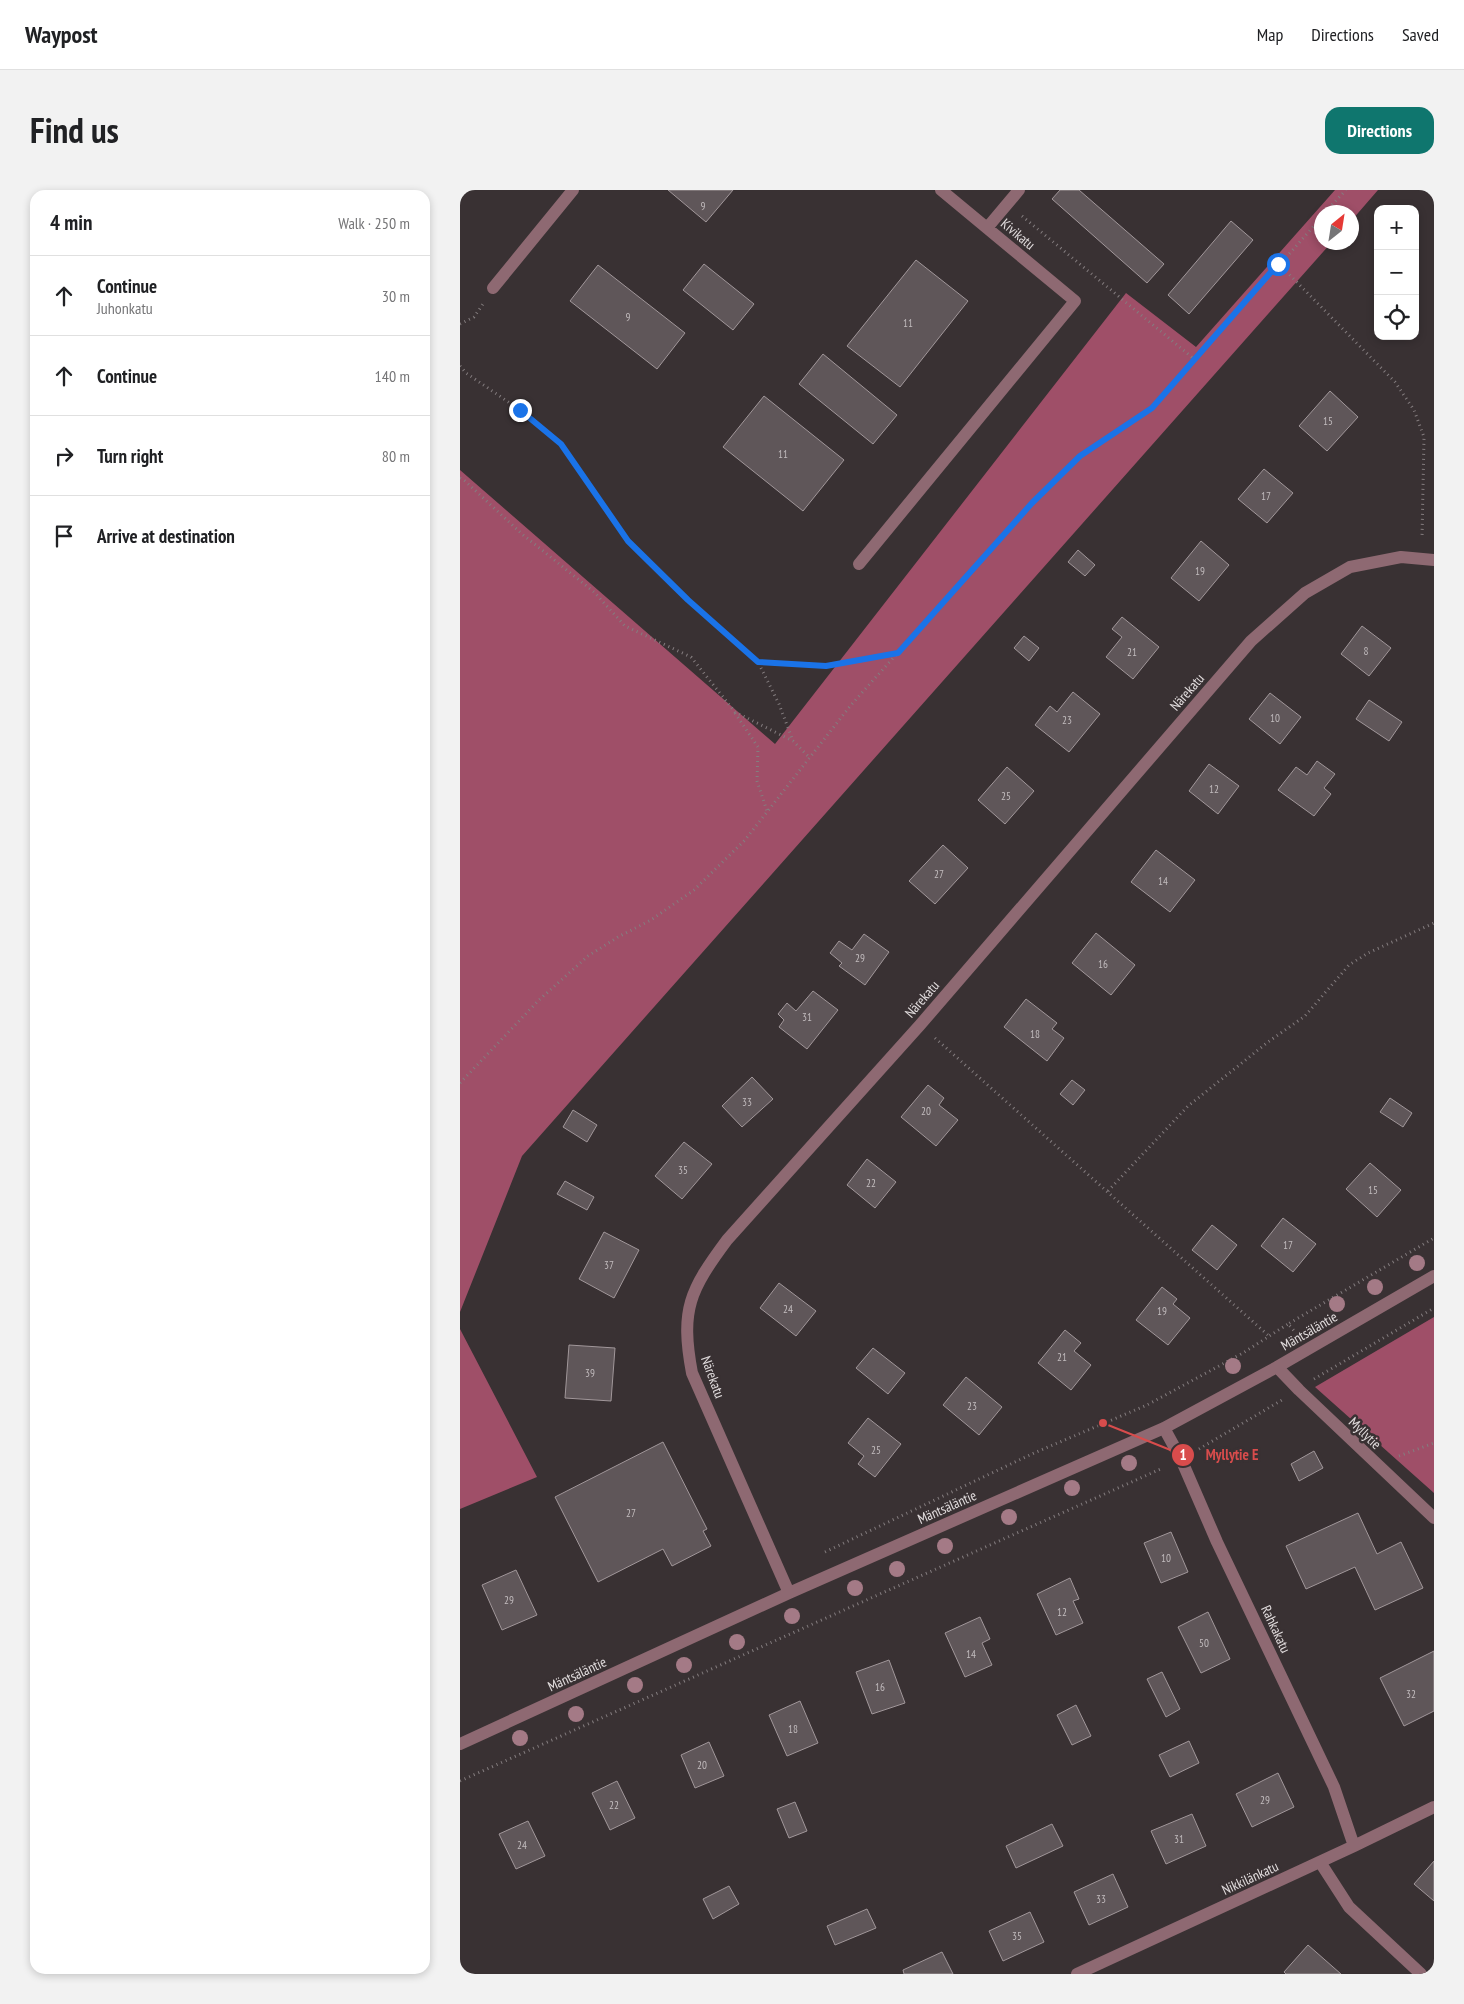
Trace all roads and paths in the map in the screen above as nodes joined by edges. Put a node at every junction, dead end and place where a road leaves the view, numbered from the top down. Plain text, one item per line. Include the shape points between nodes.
1 (573, 190) edge
2 (941, 190) edge
3 (1020, 190) edge
4 (1346, 190) edge
5 (1008, 204) junction
6 (1332, 205) edge
7 (1314, 226) edge
8 (987, 228) junction
9 (1278, 264) junction
10 (493, 288) joint
11 (460, 324) edge
12 (1194, 360) junction
13 (460, 366) edge
14 (460, 478) edge
15 (1428, 560) edge
16 (859, 564) dead end
17 (898, 653) junction
18 (758, 662) junction
19 (735, 712) junction
20 (793, 741) junction
21 (810, 758) junction
22 (768, 811) junction
23 (1434, 923) edge
24 (920, 1024) junction
25 (460, 1083) edge
26 (1108, 1191) junction
27 (1434, 1238) edge
28 (1434, 1276) edge
29 (1434, 1308) edge
30 (1288, 1324) junction
31 (1269, 1336) junction
32 (1310, 1348) junction
33 (1277, 1366) junction
34 (1299, 1390) junction
35 (1164, 1428) junction
36 (1434, 1443) edge
37 (1181, 1459) junction
38 (1377, 1465) junction
39 (1434, 1518) edge
40 (824, 1553) dead end
41 (789, 1593) junction
42 (460, 1744) edge
43 (460, 1781) edge
44 (1434, 1807) edge
45 (1354, 1846) junction
46 (1320, 1862) junction
47 (1077, 1974) edge
48 (1421, 1974) edge

1 - 10 street
2 - 8 street, Kivikatu
3 - 5 street
4 - 6 path
5 - 8 street
5 - 12 path
7 - 9 path
8 - 16 street, Kivikatu via 1075,301
9 - 12 path
9 - 15 path via 1395,382 1414,410 1424,437
10 - 11 path via 474,317
12 - 17 path via 1152,408 1080,456 1032,503
13 - 18 path via 561,444 628,541
14 - 19 path via 594,592 625,626 691,657
15 - 24 street, Närekatu via 1400,557 1350,567 1305,592 1251,641
17 - 18 path via 826,666
17 - 21 path
18 - 20 path
19 - 20 path
19 - 22 path via 758,747 757,781
20 - 21 path
21 - 22 path
22 - 25 path via 745,840 694,890 651,920 588,956 539,1000
23 - 26 path via 1349,965 1305,1016 1188,1106
24 - 26 path
24 - 41 street, Närekatu via 728,1240 694,1291 687,1316 692,1373
26 - 31 path
27 - 30 path
28 - 32 street, Mäntsäläntie
29 - 34 path via 1325,1371
30 - 31 path
30 - 32 path
31 - 40 path via 1147,1405 1034,1453
32 - 33 street, Mäntsäläntie
33 - 34 street, Myllytie
33 - 35 street, Mäntsäläntie
34 - 37 path
34 - 38 street, Myllytie
35 - 37 street, Rahkakatu
35 - 41 street, Mäntsäläntie
36 - 38 path
37 - 43 path
37 - 45 street, Rahkakatu via 1334,1787
38 - 39 street, Myllytie
41 - 42 street, Mäntsäläntie
44 - 45 street, Nikkilänkatu
45 - 46 street, Nikkilänkatu
46 - 47 street, Nikkilänkatu
46 - 48 street via 1349,1907

